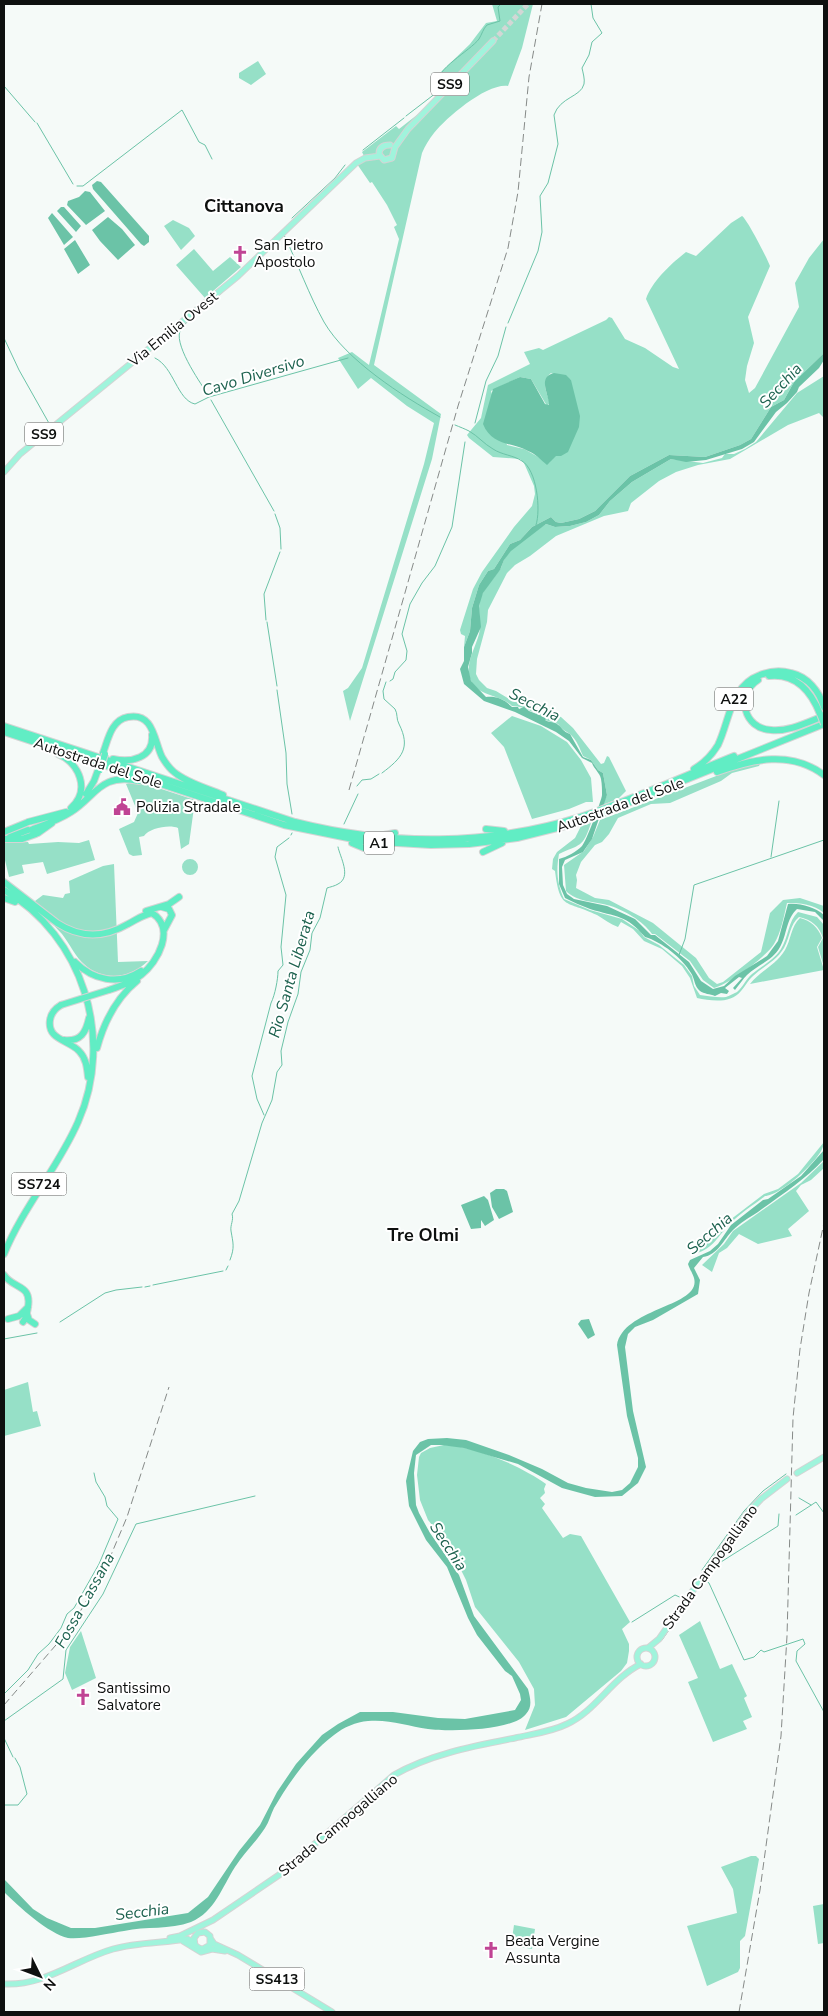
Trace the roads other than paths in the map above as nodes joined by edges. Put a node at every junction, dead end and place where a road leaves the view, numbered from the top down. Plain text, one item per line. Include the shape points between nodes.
1 (493, 41) tunnel mouth
2 (392, 148) junction
3 (380, 154) junction
4 (4, 472) edge
5 (824, 707) edge
6 (823, 716) edge
7 (824, 724) edge
8 (4, 726) edge
9 (4, 732) edge
10 (22, 738) junction
11 (62, 746) junction
12 (104, 754) junction
13 (99, 770) junction
14 (824, 775) edge
15 (663, 785) junction
16 (182, 791) junction
17 (655, 793) junction
18 (83, 801) junction
19 (621, 804) junction
20 (66, 812) junction
21 (266, 813) junction
22 (582, 819) junction
23 (549, 825) junction
24 (31, 829) junction
25 (486, 829) dead end
26 (4, 832) edge
27 (310, 832) junction
28 (546, 832) junction
29 (396, 833) dead end
30 (358, 835) junction
31 (4, 839) edge
32 (364, 848) dead end
33 (483, 852) dead end
34 (4, 878) edge
35 (4, 882) edge
36 (4, 890) edge
37 (4, 896) edge
38 (149, 910) junction
39 (157, 913) junction
40 (136, 919) junction
41 (164, 922) junction
42 (163, 937) junction
43 (69, 955) junction
44 (152, 964) junction
45 (142, 975) junction
46 (89, 1018) junction
47 (59, 1039) junction
48 (94, 1059) junction
49 (88, 1077) junction
50 (4, 1252) edge
51 (4, 1275) edge
52 (14, 1284) junction
53 (4, 1286) edge
54 (25, 1314) junction
55 (8, 1319) dead end
56 (35, 1324) dead end
57 (824, 1457) edge
58 (797, 1473) dead end
59 (787, 1479) dead end
60 (658, 1639) junction
61 (648, 1648) junction
62 (654, 1652) junction
63 (639, 1662) junction
64 (213, 1920) junction
65 (199, 1933) junction
66 (210, 1937) junction
67 (170, 1938) junction
68 (178, 1940) junction
69 (195, 1946) junction
70 (221, 1946) junction
71 (206, 1948) junction
72 (238, 1955) junction
73 (4, 1983) edge
74 (332, 2012) edge

1 - 2 main road, SS9
2 - 3 main road via 384,146
2 - 3 main road via 394,155 390,160 384,160
3 - 4 main road, Via Emilia Ovest / SS9 via 357,159 246,269 20,454
5 - 15 highway, A22 via 811,684 796,675 773,671 755,677 736,695 719,742 710,756 695,769
6 - 6 highway, A1 via 785,729 764,729 748,717 744,707 745,696 758,680 782,676 805,688
6 - 7 highway, A1, bridge
6 - 15 highway, Autostrada del Sole / A1
7 - 17 highway, Autostrada del Sole / A1
8 - 11 highway, Autostrada del Sole / A1
9 - 10 highway, Autostrada del Sole / A1
10 - 16 highway, Autostrada del Sole / A1
10 - 20 highway via 65,757 77,768 80,792 76,803
11 - 12 highway via 72,746 115,760 133,760 150,748 150,728 136,719 121,721 114,729
11 - 21 highway, Autostrada del Sole / A1
12 - 13 highway, bridge
12 - 21 highway via 115,724 126,718 139,718 151,726 162,757 175,773
13 - 18 highway
13 - 20 highway via 87,793
14 - 17 highway, A1 via 803,763 768,759 742,764
15 - 19 highway, Autostrada del Sole / A1
16 - 18 highway via 122,780 100,787
16 - 27 highway, Autostrada del Sole / A1
17 - 19 highway, Autostrada del Sole / A1
18 - 24 highway via 72,812
19 - 22 highway, Autostrada del Sole / A1
20 - 24 highway
21 - 30 highway, Autostrada del Sole / A1
22 - 23 highway, Autostrada del Sole / A1
22 - 28 highway, Autostrada del Sole / A1
23 - 25 highway via 537,824 502,831
23 - 30 highway, Autostrada del Sole / A1 via 459,839
24 - 26 highway
24 - 31 highway via 22,839
27 - 28 highway, Autostrada del Sole / A1 via 377,843 431,845 477,843
27 - 32 highway
28 - 33 highway via 496,845
29 - 30 highway
34 - 38 highway via 60,921 83,931 105,930
35 - 40 highway via 72,931 102,935
36 - 43 highway, SS724 via 37,914
37 - 46 highway, SS724 via 38,920 63,950 79,983
38 - 39 highway
38 - 42 highway via 178,899
39 - 40 highway
39 - 41 highway
39 - 41 highway via 165,907 170,910 172,917
40 - 42 highway via 145,917 153,920 160,926
41 - 42 highway
42 - 44 highway
43 - 44 highway via 82,969 102,979 124,979
43 - 48 highway, SS724 via 89,1004
44 - 45 highway
45 - 47 highway, bridge via 109,990 61,1005 54,1011 50,1022 53,1034
45 - 48 highway via 110,1012
46 - 47 highway via 81,1036 75,1040
46 - 49 highway, SS724 via 91,1049
47 - 49 highway via 81,1052
48 - 50 highway, SS724 via 89,1089 78,1122
49 - 50 highway, SS724 via 72,1127 22,1213
51 - 52 highway
52 - 53 highway
52 - 54 highway via 27,1294
54 - 55 highway
54 - 56 highway
57 - 58 main road
59 - 60 main road, Strada Campogalliano via 745,1516
60 - 61 main road
60 - 62 main road
61 - 62 main road
61 - 63 main road via 639,1651
62 - 63 main road via 652,1664 647,1666
63 - 64 main road, Strada Campogalliano via 588,1710 566,1725 468,1748 394,1776 279,1875
64 - 65 main road, Strada Campogalliano
64 - 66 main road
64 - 67 main road, Strada Campogalliano
65 - 66 main road, SS413 via 207,1933
65 - 67 main road
65 - 69 main road via 194,1938
66 - 70 main road, SS413 via 214,1944
66 - 71 main road via 210,1945
67 - 73 main road via 111,1946 34,1979
68 - 69 main road via 189,1939
68 - 72 main road, SS413 via 188,1942 201,1952 222,1950
68 - 73 main road via 115,1948 39,1980 24,1984
69 - 71 main road
70 - 71 main road
70 - 72 main road, SS413
72 - 74 main road, SS413

